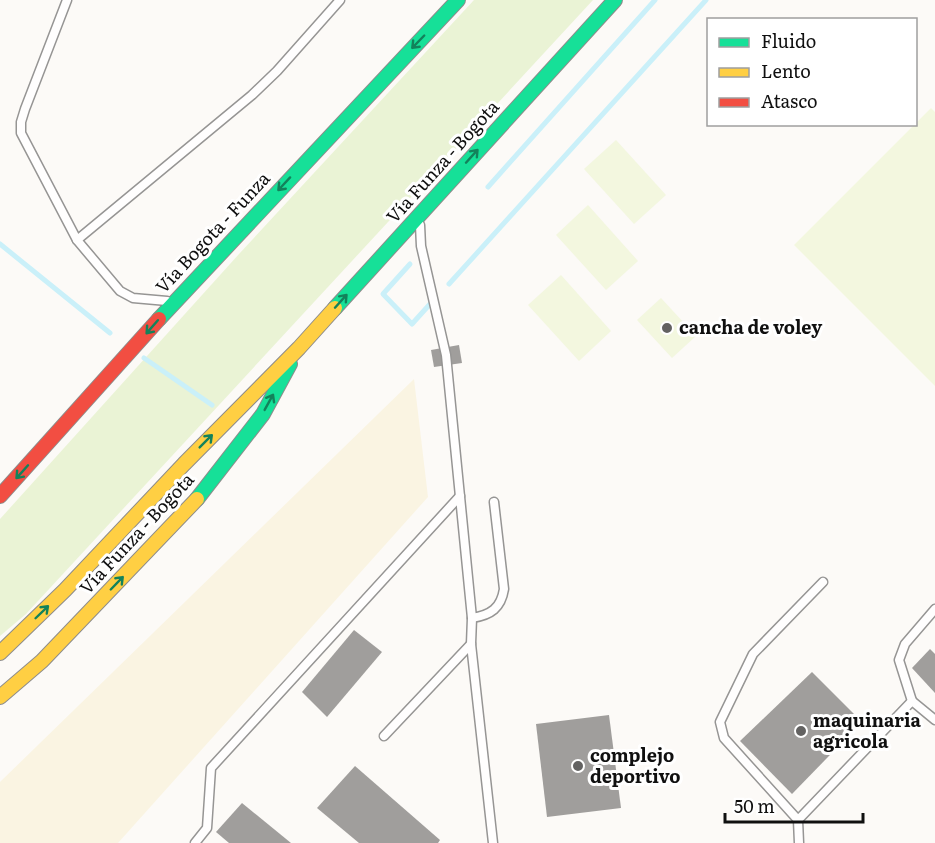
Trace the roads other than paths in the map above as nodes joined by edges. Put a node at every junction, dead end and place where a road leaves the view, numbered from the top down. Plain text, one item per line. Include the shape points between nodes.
1 (67, 0) edge
2 (340, 0) edge
3 (458, 0) edge
4 (615, 0) edge
5 (420, 214) junction
6 (77, 240) junction
7 (174, 302) junction
8 (299, 348) junction
9 (0, 496) edge
10 (460, 496) junction
11 (494, 502) dead end
12 (823, 582) dead end
13 (935, 609) edge
14 (472, 618) junction
15 (471, 644) junction
16 (0, 653) edge
17 (0, 697) edge
18 (912, 700) junction
19 (935, 720) edge
20 (384, 736) dead end
21 (798, 820) junction
22 (195, 843) edge
23 (493, 843) edge
24 (799, 843) edge

1 - 6 lane via 23,116 21,133
2 - 6 lane via 252,95
3 -> 7 main road, Vía Bogota - Funza
5 -> 4 main road, Vía Funza - Bogota
8 -> 5 main road, Vía Funza - Bogota
5 - 10 lane via 421,246 446,356
6 - 7 lane via 120,291 133,298
7 -> 9 main road, Vía Bogota - Funza
16 -> 8 main road, Vía Funza - Bogota
17 -> 8 main road, Vía Funza - Bogota via 42,661 196,500 263,414
10 - 14 lane
10 - 22 lane via 211,768 207,828
11 - 14 lane via 503,599 484,616
12 - 21 lane via 753,654 720,722 724,738
13 - 18 lane via 905,644 899,660
14 - 15 lane
15 - 20 lane
15 - 23 lane
18 - 19 lane
18 - 21 lane
21 - 24 lane

